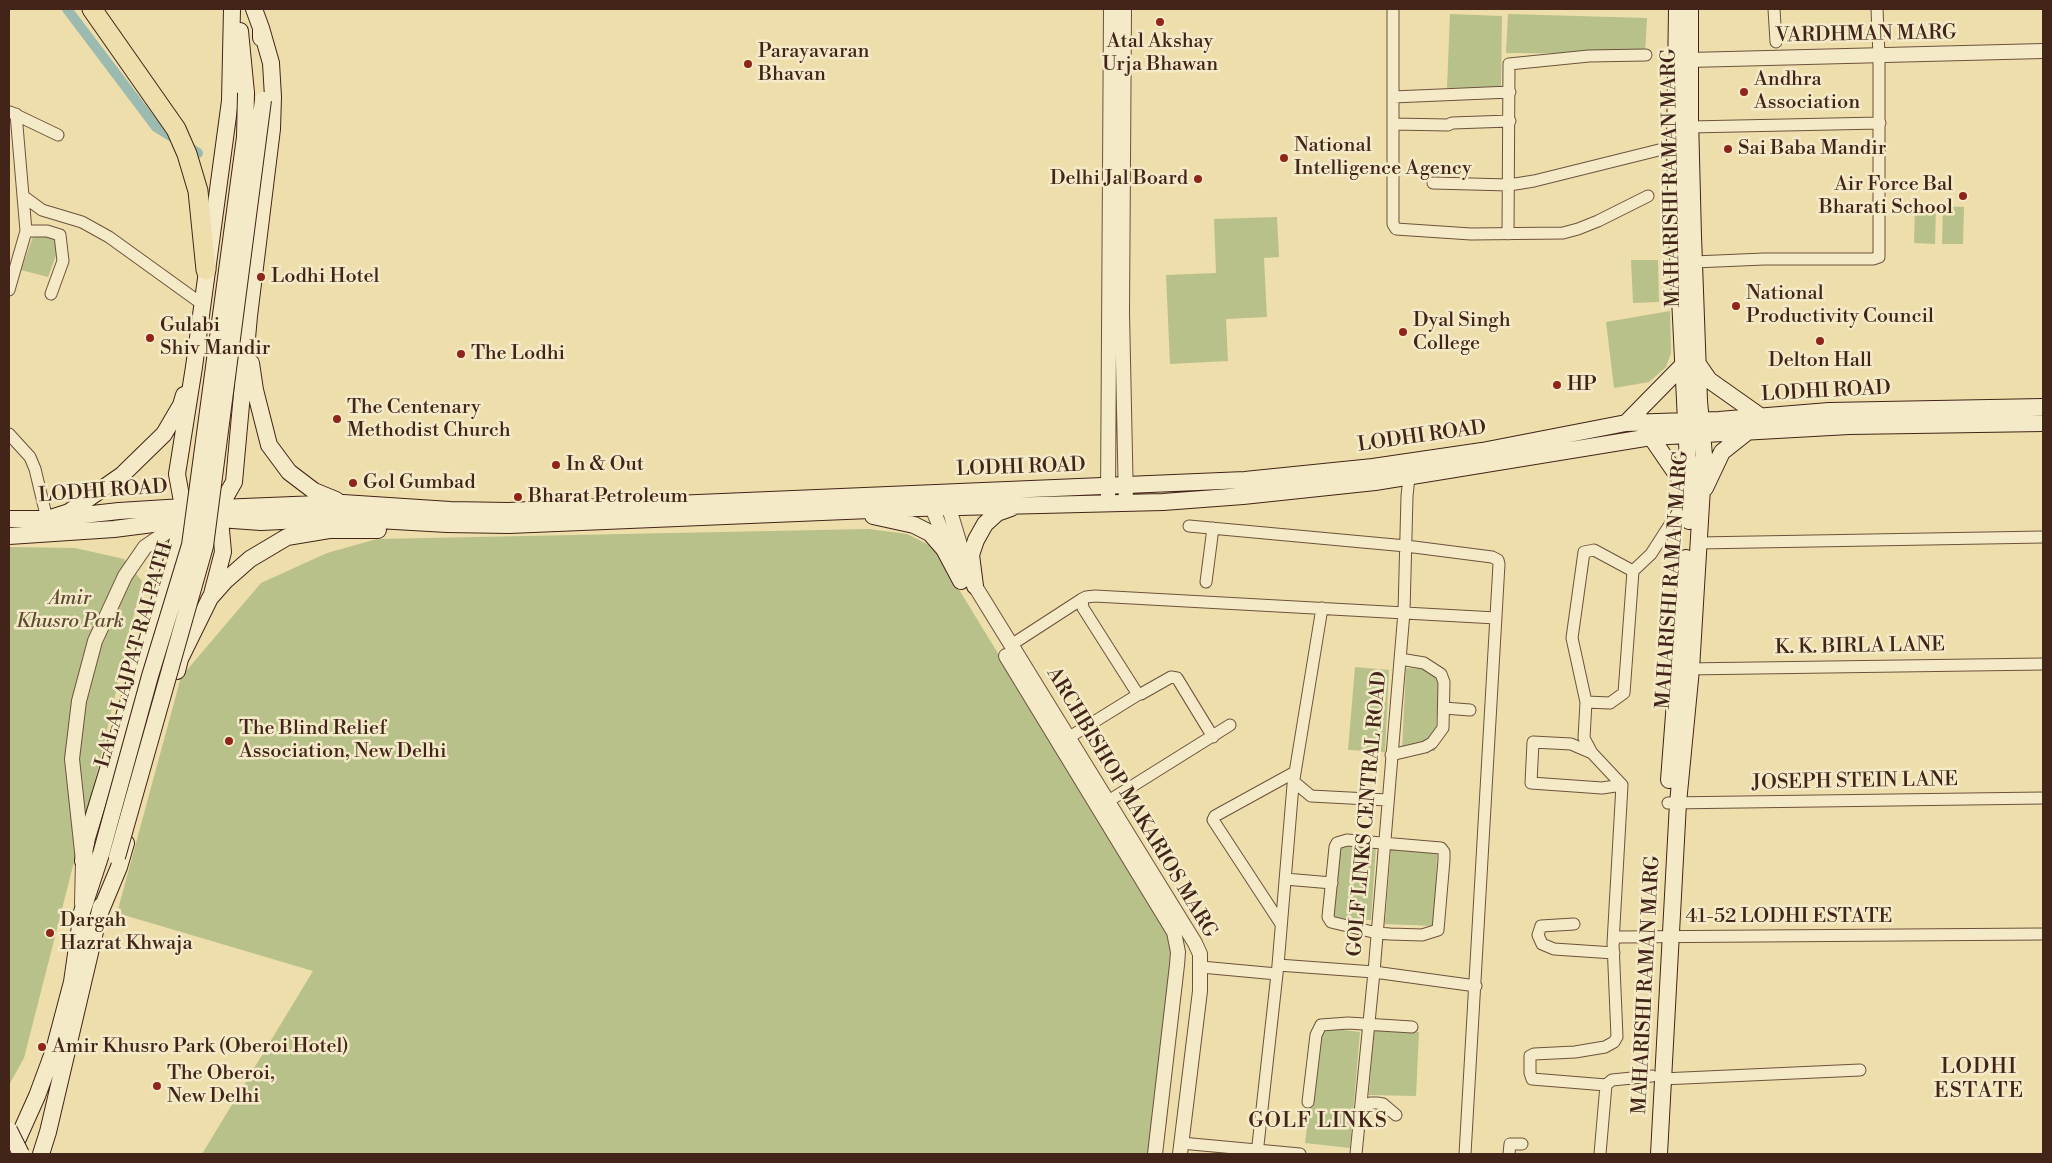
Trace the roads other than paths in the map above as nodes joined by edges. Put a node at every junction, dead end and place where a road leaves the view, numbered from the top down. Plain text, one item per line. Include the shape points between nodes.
1 (92, 9) edge
2 (233, 9) edge
3 (254, 9) edge
4 (1111, 9) edge
5 (1124, 9) edge
6 (1393, 9) edge
7 (1677, 9) edge
8 (1690, 9) edge
9 (1774, 9) edge
10 (1877, 9) edge
11 (261, 28) junction
12 (1776, 42) dead end
13 (2043, 50) edge
14 (1646, 55) dead end
15 (1879, 56) junction
16 (1689, 60) junction
17 (1510, 92) junction
18 (1393, 98) junction
19 (12, 113) edge
20 (1510, 121) junction
21 (1880, 123) junction
22 (1394, 124) junction
23 (1690, 127) junction
24 (58, 135) dead end
25 (1675, 146) junction
26 (1433, 183) dead end
27 (1509, 185) junction
28 (23, 196) junction
29 (1648, 196) dead end
30 (26, 231) junction
31 (1508, 234) junction
32 (1694, 262) junction
33 (206, 270) junction
34 (9, 290) edge
35 (51, 294) dead end
36 (202, 304) junction
37 (249, 316) junction
38 (1690, 365) junction
39 (194, 367) junction
40 (2043, 407) edge
41 (1760, 416) junction
42 (185, 423) junction
43 (2043, 423) edge
44 (1626, 424) junction
45 (239, 427) junction
46 (1686, 428) junction
47 (1702, 428) junction
48 (1746, 433) junction
49 (9, 434) edge
50 (1651, 437) junction
51 (1409, 477) junction
52 (1126, 486) junction
53 (1108, 487) junction
54 (1694, 497) junction
55 (938, 500) junction
56 (343, 503) junction
57 (1126, 503) junction
58 (1108, 504) junction
59 (1018, 506) junction
60 (852, 511) junction
61 (219, 513) junction
62 (184, 514) junction
63 (9, 519) edge
64 (47, 519) junction
65 (447, 524) junction
66 (1189, 526) dead end
67 (1213, 528) junction
68 (9, 536) edge
69 (2043, 537) edge
70 (1698, 543) junction
71 (1406, 546) junction
72 (1633, 572) junction
73 (1206, 582) dead end
74 (968, 584) junction
75 (210, 598) junction
76 (1082, 599) junction
77 (1322, 608) junction
78 (1404, 612) junction
79 (1496, 618) junction
80 (1011, 645) junction
81 (1400, 659) junction
82 (2043, 664) edge
83 (1684, 668) junction
84 (1139, 694) junction
85 (1586, 702) junction
86 (1444, 708) junction
87 (1470, 710) dead end
88 (1230, 725) dead end
89 (1213, 736) junction
90 (1068, 738) junction
91 (1592, 752) junction
92 (1391, 755) junction
93 (1294, 776) junction
94 (1622, 785) junction
95 (2043, 798) edge
96 (1387, 800) junction
97 (1673, 803) junction
98 (1103, 804) junction
99 (1384, 844) junction
100 (109, 855) junction
101 (83, 862) junction
102 (1285, 879) junction
103 (1332, 883) junction
104 (82, 912) junction
105 (98, 915) junction
106 (1281, 924) junction
107 (1574, 924) dead end
108 (1377, 933) junction
109 (2043, 934) edge
110 (1665, 936) junction
111 (1614, 948) junction
112 (1201, 967) junction
113 (1277, 969) junction
114 (1374, 972) junction
115 (1476, 986) junction
116 (1369, 1024) junction
117 (1412, 1027) dead end
118 (1860, 1070) dead end
119 (1657, 1077) junction
120 (1606, 1085) junction
121 (1308, 1102) dead end
122 (1360, 1113) junction
123 (1396, 1114) dead end
124 (9, 1130) edge
125 (48, 1132) junction
126 (1522, 1144) dead end
127 (1181, 1149) edge
128 (1257, 1152) edge
129 (15, 1153) edge
130 (41, 1154) edge
131 (47, 1154) edge
132 (1155, 1154) edge
133 (1298, 1154) edge
134 (1356, 1154) edge
135 (1465, 1154) edge
136 (1509, 1154) edge
137 (1600, 1154) edge
138 (1648, 1154) edge
139 (1658, 1154) edge

1 - 33 highway via 176,129 198,191
2 - 33 main road via 230,101
2 - 100 main road, LALA LAJPAT RAI PATH, bridge via 240,30 246,93 245,137 190,545 150,676
3 - 11 main road, LALA LAJPAT RAI PATH
4 - 53 street
5 - 52 street via 1122,313
6 - 18 street
7 - 25 main road, MAHARISHI RAMAN MARG
8 - 16 main road, MAHARISHI RAMAN MARG
9 - 12 street
10 - 15 street
11 - 37 main road via 271,63 272,129
11 - 100 main road, LALA LAJPAT RAI PATH, bridge via 263,100 205,546
13 - 15 street, VARDHMAN MARG
14 - 17 street via 1511,63
15 - 16 street, VARDHMAN MARG
15 - 21 street
16 - 23 main road, MAHARISHI RAMAN MARG
17 - 18 street
17 - 20 street
18 - 22 street
19 - 24 street
19 - 28 street
20 - 22 street
20 - 27 street
21 - 23 street
21 - 32 street via 1879,257
22 - 31 street via 1393,224 1396,229
23 - 32 main road, MAHARISHI RAMAN MARG
25 - 27 street via 1594,168
25 - 38 main road, MAHARISHI RAMAN MARG
26 - 27 street
27 - 31 street
28 - 30 street
28 - 36 street via 42,210 82,222 110,237
29 - 31 street via 1578,229 1563,233
30 - 34 street
30 - 35 street via 60,235 62,261
32 - 38 main road, MAHARISHI RAMAN MARG
33 - 36 main road
36 - 39 main road
37 - 45 main road
37 - 56 main road via 252,371 269,445 289,472 314,492
38 - 41 main road
38 - 44 main road
38 - 46 main road, MAHARISHI RAMAN MARG
38 - 47 main road, MAHARISHI RAMAN MARG
39 - 42 main road
39 - 64 main road via 181,404 164,434 146,453 86,502
40 - 41 main road, LODHI ROAD via 1829,411
41 - 47 main road, LODHI ROAD
42 - 45 main road via 192,433 208,441 226,438
42 - 62 main road via 177,474
43 - 48 main road via 1848,426
44 - 46 main road, LODHI ROAD
44 - 52 main road, LODHI ROAD via 1373,467 1245,480
45 - 61 main road via 234,482
46 - 47 main road, LODHI ROAD
46 - 50 main road, LODHI ROAD
46 - 54 main road, MAHARISHI RAMAN MARG
47 - 48 main road
47 - 54 main road, MAHARISHI RAMAN MARG
48 - 54 main road via 1722,452
49 - 64 street via 30,457
50 - 51 main road, LODHI ROAD
50 - 54 main road
51 - 57 main road, LODHI ROAD via 1243,496
51 - 71 street, GOLF LINKS CENTRAL ROAD
52 - 53 main road, LODHI ROAD
52 - 57 street
53 - 55 main road, LODHI ROAD
53 - 58 street
54 - 70 main road, MAHARISHI RAMAN MARG
54 - 72 street via 1678,512 1651,554
54 - 83 main road, MAHARISHI RAMAN MARG
55 - 56 main road, LODHI ROAD via 508,512
55 - 59 main road, LODHI ROAD
55 - 60 main road, LODHI ROAD
55 - 74 street, ARCHBISHOP MAKARIOS MARG via 970,578
56 - 61 main road, LODHI ROAD
57 - 58 main road, LODHI ROAD
58 - 59 main road, LODHI ROAD
59 - 74 main road via 997,513 985,524 976,540
60 - 65 main road, LODHI ROAD via 509,525
60 - 74 main road via 914,525 930,533
61 - 62 main road, LODHI ROAD via 210,529 202,532 193,530
61 - 62 main road, LODHI ROAD via 213,498 202,494 190,498
61 - 65 main road, LODHI ROAD via 261,522 343,518
61 - 75 main road via 223,552
62 - 64 main road, LODHI ROAD via 119,511
62 - 68 main road, LODHI ROAD via 114,529
62 - 101 main road via 87,838
62 - 101 street via 145,546 125,576 95,641 79,701 72,759
63 - 64 main road, LODHI ROAD
65 - 75 main road via 329,530 287,537 250,558
66 - 67 street
67 - 71 street
67 - 73 street
69 - 70 street
70 - 83 main road, MAHARISHI RAMAN MARG
71 - 78 street, GOLF LINKS CENTRAL ROAD
71 - 79 street via 1495,558 1499,564
72 - 85 street via 1624,693 1610,703
72 - 85 street via 1594,550 1584,552 1572,638
74 - 80 street, ARCHBISHOP MAKARIOS MARG
74 - 98 street, ARCHBISHOP MAKARIOS MARG
75 - 105 main road via 180,658 120,866
76 - 77 street via 1095,596
76 - 80 street
76 - 84 street via 1083,608
77 - 78 street
77 - 93 street
78 - 79 street
78 - 81 street, GOLF LINKS CENTRAL ROAD
79 - 115 street
80 - 90 street, ARCHBISHOP MAKARIOS MARG
81 - 86 street via 1424,663 1441,674
81 - 92 street, GOLF LINKS CENTRAL ROAD
82 - 83 street, K. K. BIRLA LANE
83 - 97 main road, MAHARISHI RAMAN MARG
84 - 89 street via 1171,677 1178,678
84 - 90 street
85 - 91 street via 1584,738
86 - 87 street
86 - 92 street via 1443,728 1432,743
88 - 89 street
89 - 98 street
90 - 98 street, ARCHBISHOP MAKARIOS MARG
91 - 94 street
91 - 94 street via 1571,744 1533,742 1531,783 1602,788
92 - 96 street, GOLF LINKS CENTRAL ROAD
93 - 96 street via 1311,796
93 - 102 street
93 - 106 street via 1215,816 1213,820
94 - 111 street
95 - 97 street, JOSEPH STEIN LANE
96 - 99 street, GOLF LINKS CENTRAL ROAD
97 - 110 main road, MAHARISHI RAMAN MARG
98 - 112 street, ARCHBISHOP MAKARIOS MARG via 1195,943
98 - 132 street, ARCHBISHOP MAKARIOS MARG via 1174,932 1178,952
99 - 103 street via 1347,840 1338,843
99 - 108 street, GOLF LINKS CENTRAL ROAD
99 - 108 street via 1441,848 1444,852 1440,925 1433,933 1422,935
100 - 104 main road, LALA LAJPAT RAI PATH
100 - 105 main road, LALA LAJPAT RAI PATH
101 - 104 street
102 - 103 street
102 - 106 street
103 - 108 street via 1328,916 1331,922
104 - 129 main road, LALA LAJPAT RAI PATH via 72,982 54,1050
105 - 125 main road, LALA LAJPAT RAI PATH
106 - 113 street
107 - 111 street via 1541,926 1538,935 1542,944 1554,949
108 - 114 street, GOLF LINKS CENTRAL ROAD
109 - 110 street, 41-52 LODHI ESTATE
110 - 111 street, 41-52 LODHI ESTATE via 1624,936 1615,939
110 - 119 main road, MAHARISHI RAMAN MARG
111 - 120 street via 1614,1042 1606,1048 1530,1056 1532,1079
112 - 113 street
112 - 127 street, ARCHBISHOP MAKARIOS MARG
113 - 114 street
113 - 128 street
114 - 115 street
114 - 116 street, GOLF LINKS CENTRAL ROAD
115 - 135 street
116 - 117 street
116 - 121 street via 1321,1025
116 - 122 street, GOLF LINKS CENTRAL ROAD
118 - 119 street
119 - 120 street via 1612,1080
119 - 138 main road, MAHARISHI RAMAN MARG
119 - 139 main road, MAHARISHI RAMAN MARG
120 - 137 street
122 - 123 street via 1370,1103 1377,1102
122 - 134 street, GOLF LINKS CENTRAL ROAD
124 - 129 main road, bridge
125 - 130 main road, LALA LAJPAT RAI PATH
125 - 131 main road
126 - 136 street via 1510,1144
127 - 128 street
128 - 133 street

